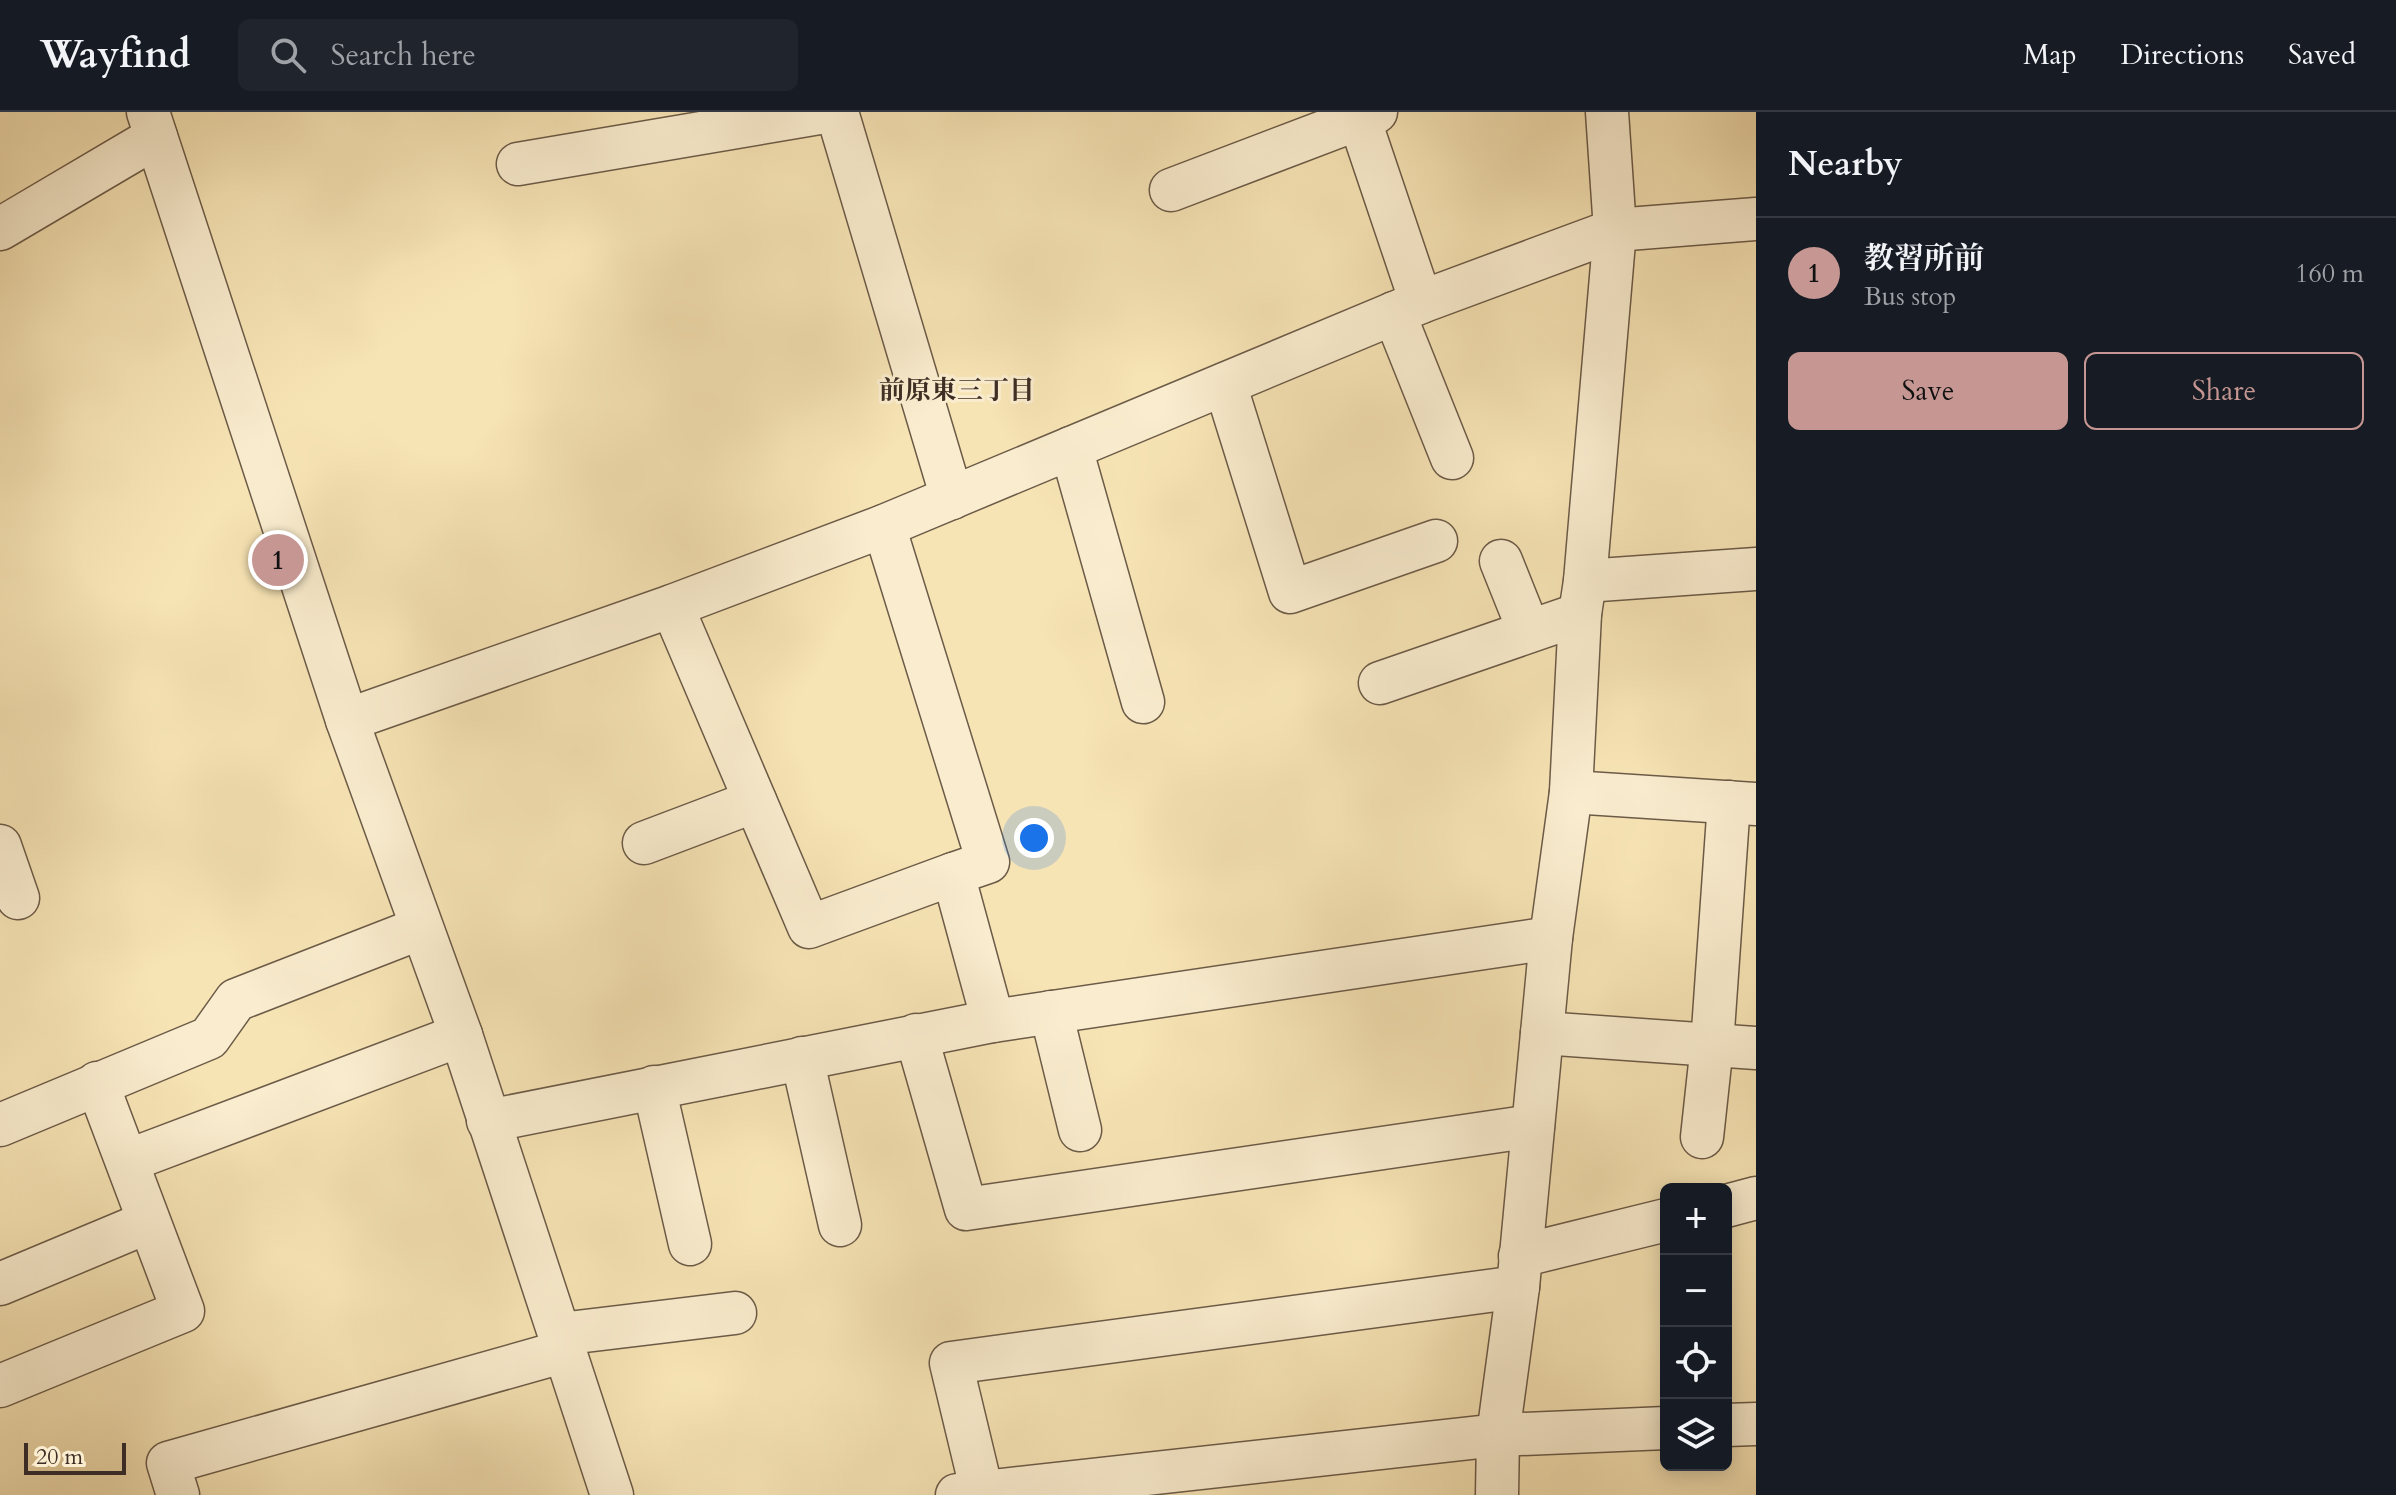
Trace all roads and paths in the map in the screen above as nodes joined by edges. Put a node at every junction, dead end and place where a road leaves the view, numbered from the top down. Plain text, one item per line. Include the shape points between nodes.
1 (825, 112) edge
2 (837, 112) edge
3 (1607, 112) edge
4 (1364, 114) edge
5 (152, 125) edge
6 (518, 164) dead end
7 (1171, 190) dead end
8 (1756, 219) edge
9 (0, 229) edge
10 (1615, 230) junction
11 (1408, 307) junction
12 (1225, 384) junction
13 (1071, 448) junction
14 (1452, 458) dead end
15 (952, 498) junction
16 (884, 526) junction
17 (1436, 541) dead end
18 (1501, 561) dead end
19 (1756, 569) edge
20 (1582, 597) junction
21 (672, 606) junction
22 (1529, 631) junction
23 (1380, 683) dead end
24 (1143, 702) dead end
25 (347, 720) junction
26 (1571, 792) junction
27 (755, 801) junction
28 (1742, 803) edge
29 (644, 843) dead end
30 (0, 846) edge
31 (953, 874) junction
32 (18, 898) dead end
33 (421, 928) junction
34 (1551, 938) junction
35 (1051, 1012) junction
36 (993, 1021) junction
37 (1542, 1033) junction
38 (461, 1035) junction
39 (916, 1035) junction
40 (1712, 1045) junction
41 (1756, 1048) edge
42 (802, 1058) junction
43 (97, 1083) junction
44 (654, 1087) junction
45 (488, 1121) junction
46 (0, 1125) edge
47 (1533, 1126) junction
48 (1080, 1130) dead end
49 (1702, 1137) dead end
50 (127, 1161) junction
51 (1756, 1198) edge
52 (1732, 1204) edge
53 (148, 1222) junction
54 (1660, 1222) edge
55 (840, 1225) dead end
56 (690, 1244) dead end
57 (1519, 1272) junction
58 (0, 1284) edge
59 (735, 1313) dead end
60 (562, 1343) junction
61 (0, 1386) edge
62 (1756, 1424) edge
63 (1732, 1425) edge
64 (1660, 1428) edge
65 (1498, 1435) junction
66 (970, 1494) edge
67 (178, 1495) edge
68 (612, 1495) edge
69 (1497, 1495) edge

1 - 6 street
2 - 15 street
3 - 10 street
4 - 7 street
4 - 11 street
5 - 9 street
5 - 25 street
8 - 10 street
10 - 11 street
10 - 20 street
11 - 12 street
11 - 14 street
12 - 13 street
12 - 17 street via 1290,592
13 - 15 street
13 - 24 street
15 - 16 street
16 - 21 street
16 - 31 street via 988,862
18 - 22 street
19 - 20 street
20 - 22 street
20 - 26 street
21 - 25 street
21 - 27 street
22 - 23 street
25 - 33 street
26 - 28 street
26 - 34 street
27 - 29 street
27 - 31 street via 809,927
28 - 40 street
30 - 32 street
31 - 36 street
33 - 38 street
33 - 43 street via 236,1000 209,1038
34 - 35 street
34 - 37 street
35 - 36 street
35 - 48 street
36 - 39 street
37 - 40 street
37 - 47 street
38 - 45 street
38 - 50 street
39 - 42 street
39 - 47 street via 966,1209
40 - 41 street
40 - 49 street
42 - 44 street
42 - 55 street
43 - 46 street
43 - 50 street
44 - 45 street
44 - 56 street
45 - 60 street
47 - 57 street
50 - 53 street
51 - 52 street
53 - 58 street
53 - 61 street via 183,1311
54 - 57 street
57 - 65 street
57 - 66 street via 951,1363
59 - 60 street
60 - 67 street via 168,1463
60 - 68 street
62 - 63 street
64 - 65 street
65 - 66 street
65 - 69 street

